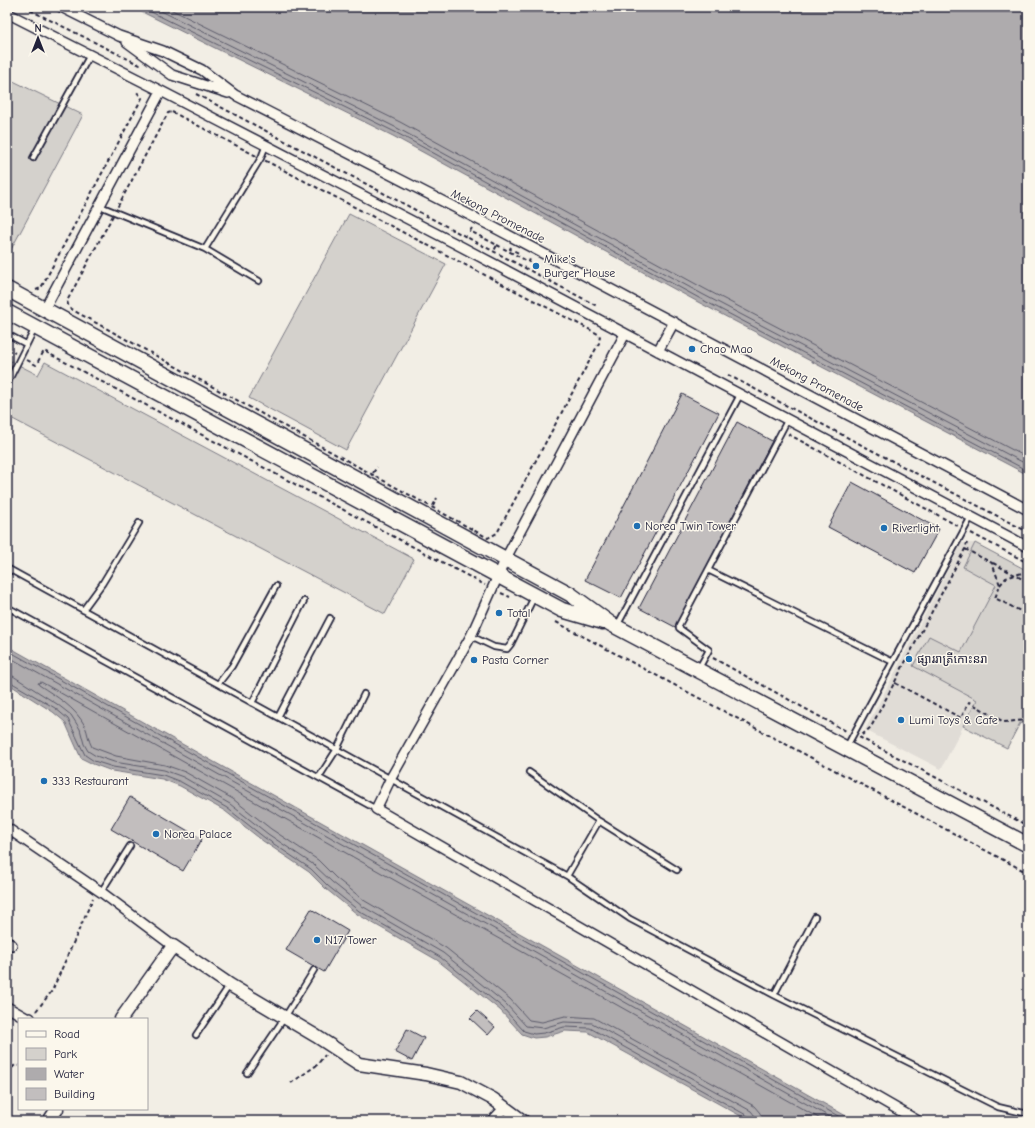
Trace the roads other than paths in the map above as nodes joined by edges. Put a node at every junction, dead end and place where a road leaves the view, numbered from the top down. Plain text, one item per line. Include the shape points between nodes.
1 (61, 7) edge
2 (7, 13) edge
3 (119, 36) junction
4 (90, 55) junction
5 (161, 90) junction
6 (235, 95) junction
7 (266, 145) junction
8 (33, 158) dead end
9 (100, 206) junction
10 (205, 249) junction
11 (259, 281) dead end
12 (7, 289) edge
13 (44, 310) junction
14 (7, 312) edge
15 (674, 322) junction
16 (35, 328) junction
17 (7, 334) edge
18 (625, 334) junction
19 (26, 344) junction
20 (658, 351) junction
21 (7, 384) edge
22 (740, 395) junction
23 (788, 419) junction
24 (1028, 510) edge
25 (971, 517) junction
26 (139, 523) dead end
27 (1028, 547) edge
28 (506, 558) junction
29 (7, 568) edge
30 (708, 570) junction
31 (498, 575) junction
32 (276, 586) dead end
33 (535, 596) junction
34 (304, 601) dead end
35 (7, 607) edge
36 (82, 610) junction
37 (330, 618) dead end
38 (614, 625) junction
39 (470, 636) junction
40 (892, 661) junction
41 (698, 670) junction
42 (218, 684) junction
43 (364, 694) dead end
44 (252, 703) junction
45 (278, 717) junction
46 (845, 748) junction
47 (337, 749) junction
48 (528, 772) dead end
49 (319, 777) junction
50 (391, 778) junction
51 (376, 809) junction
52 (599, 821) junction
53 (7, 828) edge
54 (130, 846) dead end
55 (1028, 846) edge
56 (677, 870) dead end
57 (567, 876) junction
58 (99, 890) junction
59 (815, 917) dead end
60 (173, 946) junction
61 (314, 970) dead end
62 (230, 985) junction
63 (774, 995) junction
64 (7, 1007) edge
65 (285, 1017) junction
66 (26, 1018) edge
67 (122, 1018) edge
68 (196, 1035) dead end
69 (247, 1073) dead end
70 (505, 1108) junction
71 (56, 1110) edge
72 (1028, 1114) edge
73 (49, 1121) edge
74 (492, 1121) edge
75 (523, 1121) edge
76 (918, 1121) edge

1 - 3 street, Mekong Promenade
2 - 4 street
3 - 6 street, Mekong Promenade via 163,51 202,70
3 - 6 street via 172,75
4 - 5 street
4 - 8 lane
5 - 7 street
5 - 9 street
6 - 15 street, Mekong Promenade
7 - 10 lane via 261,158
7 - 18 street
9 - 10 lane
9 - 13 street
10 - 11 lane
12 - 13 main road
13 - 28 main road
14 - 16 main road
15 - 20 street
15 - 24 street, Mekong Promenade
16 - 19 lane
16 - 31 main road
17 - 19 lane
18 - 20 street
18 - 28 street
19 - 21 lane
20 - 22 street
22 - 23 street
22 - 38 lane
23 - 25 street
23 - 30 lane
25 - 27 street
25 - 40 lane
26 - 36 lane via 102,584
28 - 31 street
28 - 38 main road via 570,594
29 - 36 lane
30 - 40 lane
30 - 41 lane via 679,625 679,628 707,646 709,650
31 - 33 main road
31 - 39 street
32 - 42 lane via 232,666
33 - 38 main road via 562,610
33 - 39 lane via 507,649 494,647
34 - 44 lane
35 - 49 lane
36 - 42 lane
37 - 45 lane
38 - 41 main road
39 - 50 street
40 - 46 lane
41 - 46 main road
42 - 44 lane
43 - 47 lane
44 - 45 lane
45 - 47 lane
46 - 55 main road
47 - 49 lane
47 - 50 lane
48 - 52 lane
49 - 51 lane
50 - 51 street
50 - 57 lane
51 - 76 street
52 - 56 lane
52 - 57 lane
53 - 58 street
54 - 58 lane
57 - 63 lane via 630,919
58 - 60 street
59 - 63 lane
60 - 62 street
60 - 67 street
61 - 65 lane
62 - 65 street
62 - 68 lane
63 - 72 lane via 998,1107
64 - 66 street
65 - 69 lane
65 - 70 street via 360,1064 460,1082
70 - 74 street
70 - 75 street
71 - 73 street

